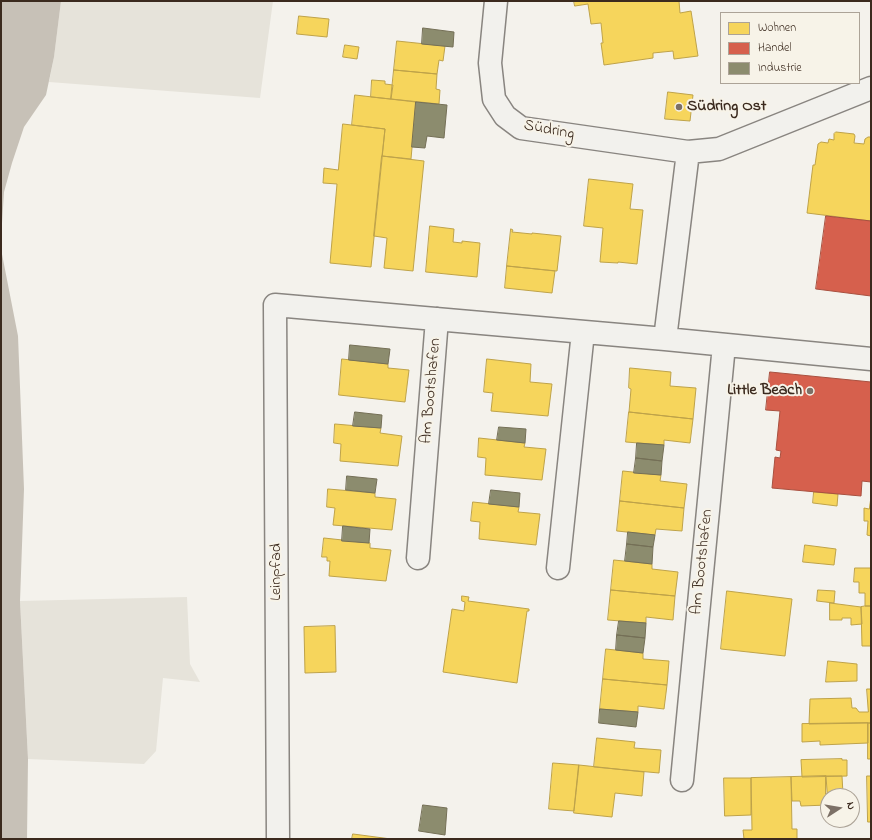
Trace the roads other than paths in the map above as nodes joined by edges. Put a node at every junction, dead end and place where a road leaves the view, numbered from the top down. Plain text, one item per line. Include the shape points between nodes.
1 (496, 1) edge
2 (871, 88) edge
3 (688, 152) junction
4 (274, 305) joint
5 (438, 319) junction
6 (583, 332) junction
7 (665, 339) junction
8 (724, 345) junction
9 (871, 359) edge
10 (418, 558) dead end
11 (558, 568) dead end
12 (682, 780) dead end
13 (278, 839) edge

1 - 3 street, Südring via 490,63 494,99 505,116 521,128
2 - 3 street, Südring via 719,149
3 - 7 street
4 - 5 street, Am Bootshafen
4 - 13 street, Leinpfad
5 - 6 street, Am Bootshafen
5 - 10 street, Am Bootshafen
6 - 7 street, Am Bootshafen
6 - 11 street
7 - 8 street, Am Bootshafen
8 - 9 street, Am Bootshafen
8 - 12 street, Am Bootshafen

